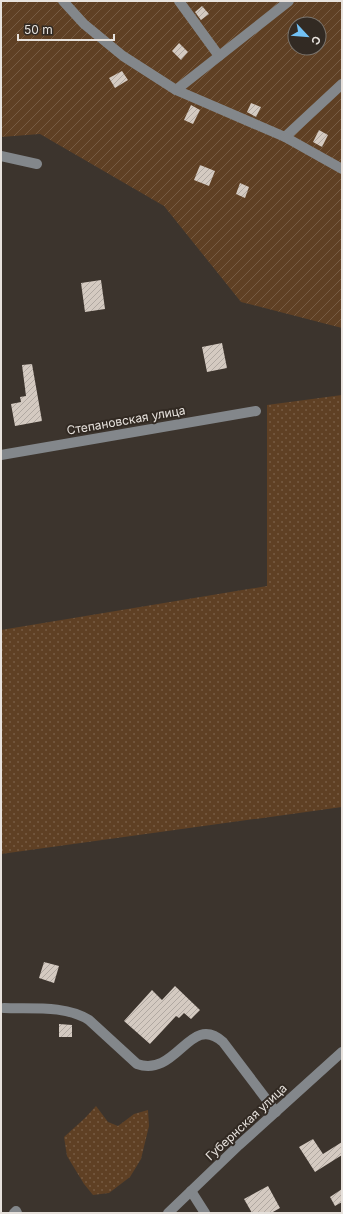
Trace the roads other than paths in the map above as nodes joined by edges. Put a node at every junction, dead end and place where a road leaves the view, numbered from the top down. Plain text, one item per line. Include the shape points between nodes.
1 (63, 1) edge
2 (179, 1) edge
3 (289, 1) edge
4 (219, 56) junction
5 (342, 84) edge
6 (176, 90) junction
7 (285, 137) junction
8 (1, 156) edge
9 (37, 164) dead end
10 (342, 169) edge
11 (256, 411) dead end
12 (1, 455) edge
13 (4, 1008) dead end
14 (341, 1053) edge
15 (276, 1112) junction
16 (190, 1191) junction
17 (168, 1213) edge
18 (205, 1213) edge

1 - 6 street via 84,24 123,56
2 - 4 street
3 - 4 street
4 - 6 street
5 - 7 street
6 - 7 street
7 - 10 street
8 - 9 street
11 - 12 street, Степановская улица
13 - 15 street via 67,1010 81,1015 137,1064 145,1067 158,1066 198,1035 211,1034 223,1042
14 - 15 street, Губернская улица
15 - 16 street, Губернская улица
16 - 17 street, Губернская улица
16 - 18 street

